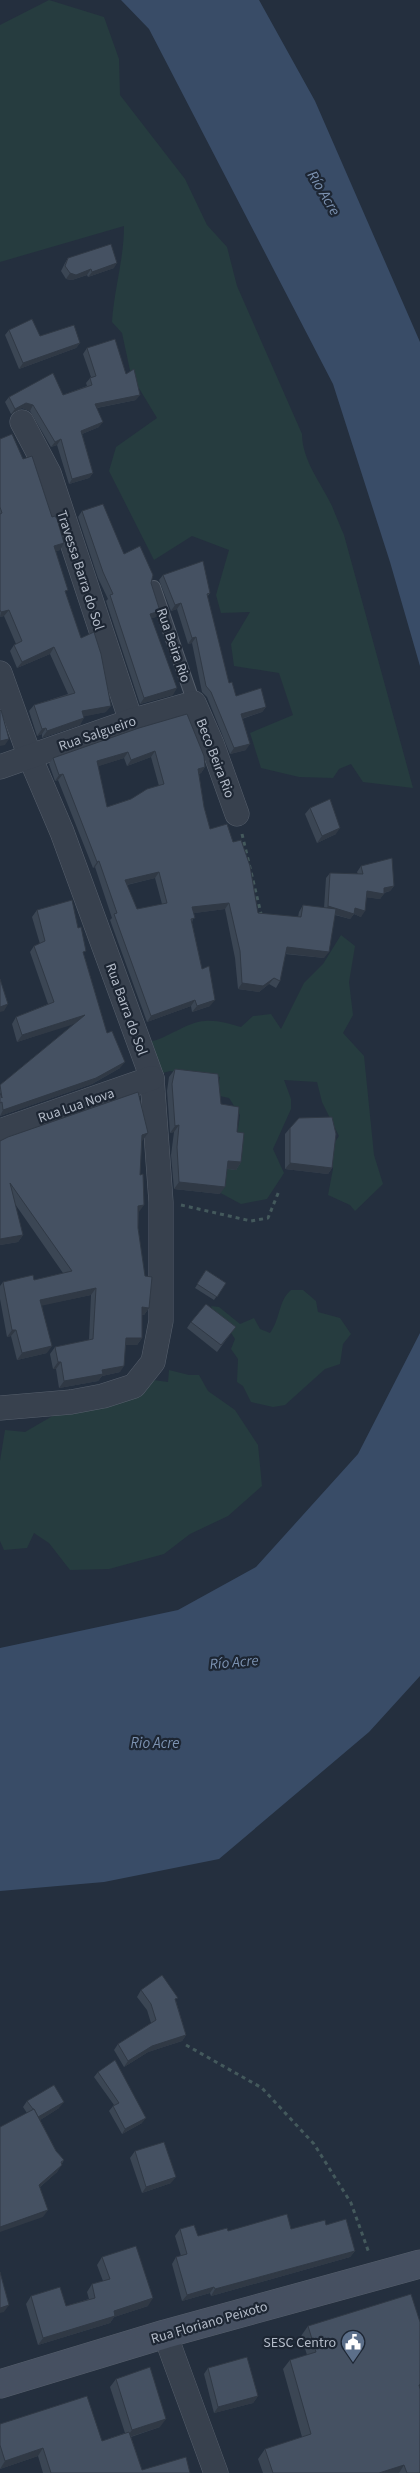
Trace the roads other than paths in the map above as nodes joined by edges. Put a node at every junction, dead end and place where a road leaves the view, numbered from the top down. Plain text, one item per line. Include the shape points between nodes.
1 (22, 422) dead end
2 (154, 587) edge
3 (0, 673) edge
4 (194, 703) junction
5 (131, 721) junction
6 (30, 757) junction
7 (0, 767) edge
8 (237, 814) road end
9 (152, 1078) junction
10 (0, 1131) edge
11 (1, 1400) edge
12 (420, 2264) edge
13 (165, 2334) junction
14 (0, 2384) edge
15 (216, 2473) edge

1 - 5 street, Travessa Barra do Sol via 49,473
2 - 4 lane, Rua Beira Rio
3 - 6 street, Rua Barra do Sol
4 - 5 street, Rua Salgueiro
4 - 8 street, Beco Beira Rio
5 - 6 street, Rua Salgueiro
6 - 7 street, Rua Salgueiro
6 - 9 street, Rua Barra do Sol via 62,832
9 - 10 street, Rua Lua Nova
9 - 11 street, Rua Barra do Sol via 161,1202 161,1321 153,1362 134,1386 122,1390 71,1402
12 - 13 main road, Rua Floriano Peixoto
13 - 14 main road, Rua Floriano Peixoto
13 - 15 street

